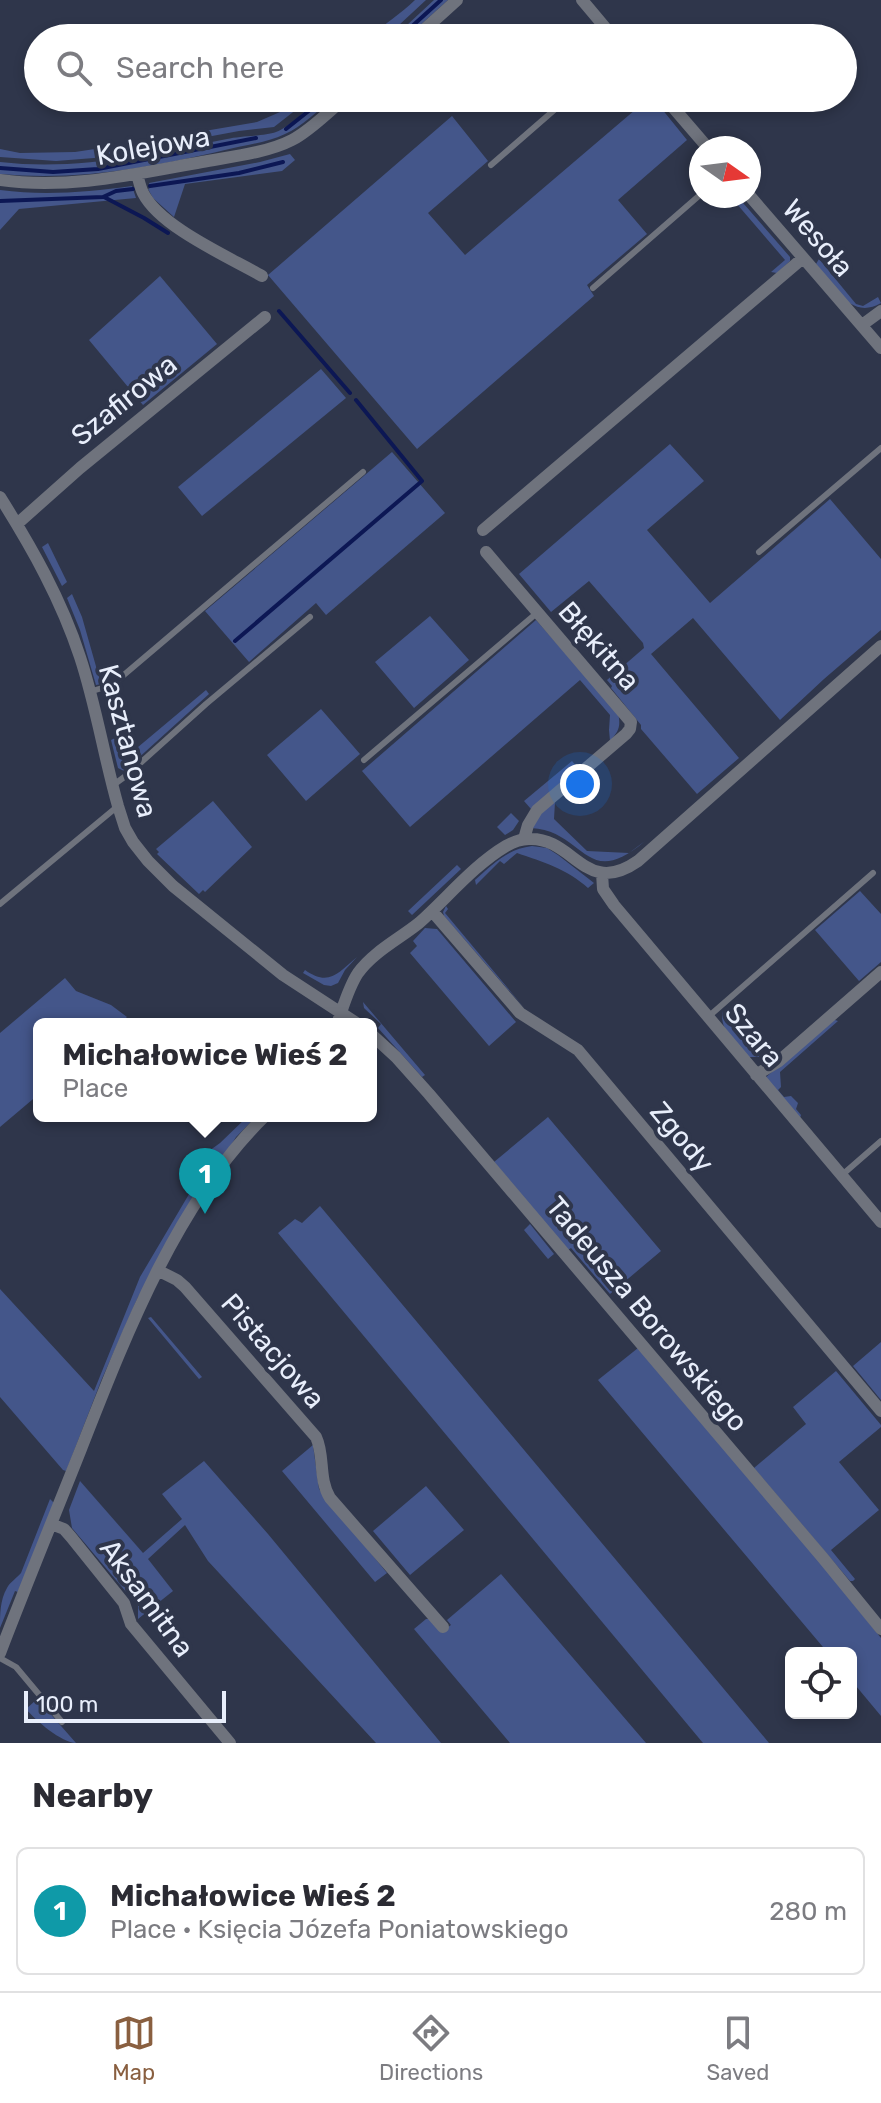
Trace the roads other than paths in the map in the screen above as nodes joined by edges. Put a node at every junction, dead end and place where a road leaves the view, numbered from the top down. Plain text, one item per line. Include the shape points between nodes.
1 (457, 0) edge
2 (582, 0) edge
3 (430, 24) edge
4 (602, 24) edge
5 (328, 112) edge
6 (552, 112) edge
7 (677, 112) edge
8 (698, 136) edge
9 (491, 165) dead end
10 (137, 174) junction
11 (0, 180) edge
12 (689, 204) edge
13 (760, 208) edge
14 (803, 258) junction
15 (262, 276) dead end
16 (593, 288) dead end
17 (881, 311) edge
18 (265, 317) dead end
19 (862, 325) junction
20 (881, 348) edge
21 (881, 448) edge
22 (363, 472) dead end
23 (0, 497) edge
24 (17, 524) junction
25 (483, 530) dead end
26 (486, 552) dead end
27 (759, 552) dead end
28 (538, 612) junction
29 (310, 617) dead end
30 (881, 646) edge
31 (89, 692) junction
32 (364, 760) dead end
33 (112, 786) junction
34 (118, 806) junction
35 (524, 839) junction
36 (602, 873) junction
37 (873, 873) dead end
38 (0, 904) edge
39 (432, 911) junction
40 (881, 972) edge
41 (708, 1017) junction
42 (339, 1018) edge
43 (377, 1040) edge
44 (756, 1075) junction
45 (260, 1122) edge
46 (881, 1141) edge
47 (842, 1175) junction
48 (881, 1222) edge
49 (159, 1271) junction
50 (881, 1411) edge
51 (51, 1524) junction
52 (443, 1627) dead end
53 (881, 1629) edge
54 (0, 1656) edge
55 (62, 1722) dead end
56 (230, 1743) edge

1 - 3 street
2 - 4 street
5 - 10 street, Kolejowa via 278,146
6 - 9 lane
7 - 8 street
10 - 11 street, Kolejowa via 66,183
10 - 15 street via 143,194 171,222
12 - 16 lane
13 - 14 street, Wesoła
14 - 19 street, Wesoła
14 - 25 street
17 - 19 street
18 - 24 street, Szafirowa
19 - 20 street, Wesoła
21 - 27 lane
22 - 31 lane via 112,685
23 - 24 street, Kasztanowa
24 - 31 street, Kasztanowa via 64,613
26 - 28 street, Błękitna
28 - 32 lane
28 - 35 street, Błękitna via 631,722 626,734 537,810
29 - 33 lane
30 - 36 street via 638,861
31 - 33 street, Kasztanowa
33 - 34 street, Kasztanowa
34 - 38 lane
34 - 42 street, Kasztanowa via 133,842 173,886
35 - 36 street via 553,843
35 - 39 street via 492,855
36 - 41 street, Szara via 611,902
37 - 41 lane
39 - 42 street via 362,968
39 - 50 street, Zgody via 519,1012 578,1050
40 - 44 street
41 - 44 street, Szara
43 - 53 street, Tadeusza Borowskiego via 474,1146
44 - 47 street, Szara
45 - 49 street via 199,1198
46 - 47 lane
47 - 48 street, Szara
49 - 51 street
49 - 52 street, Pistacjowa via 185,1287 316,1437 322,1483 330,1498
51 - 54 street
51 - 56 street, Aksamitna via 71,1537 124,1603 131,1624
54 - 55 lane via 16,1667

